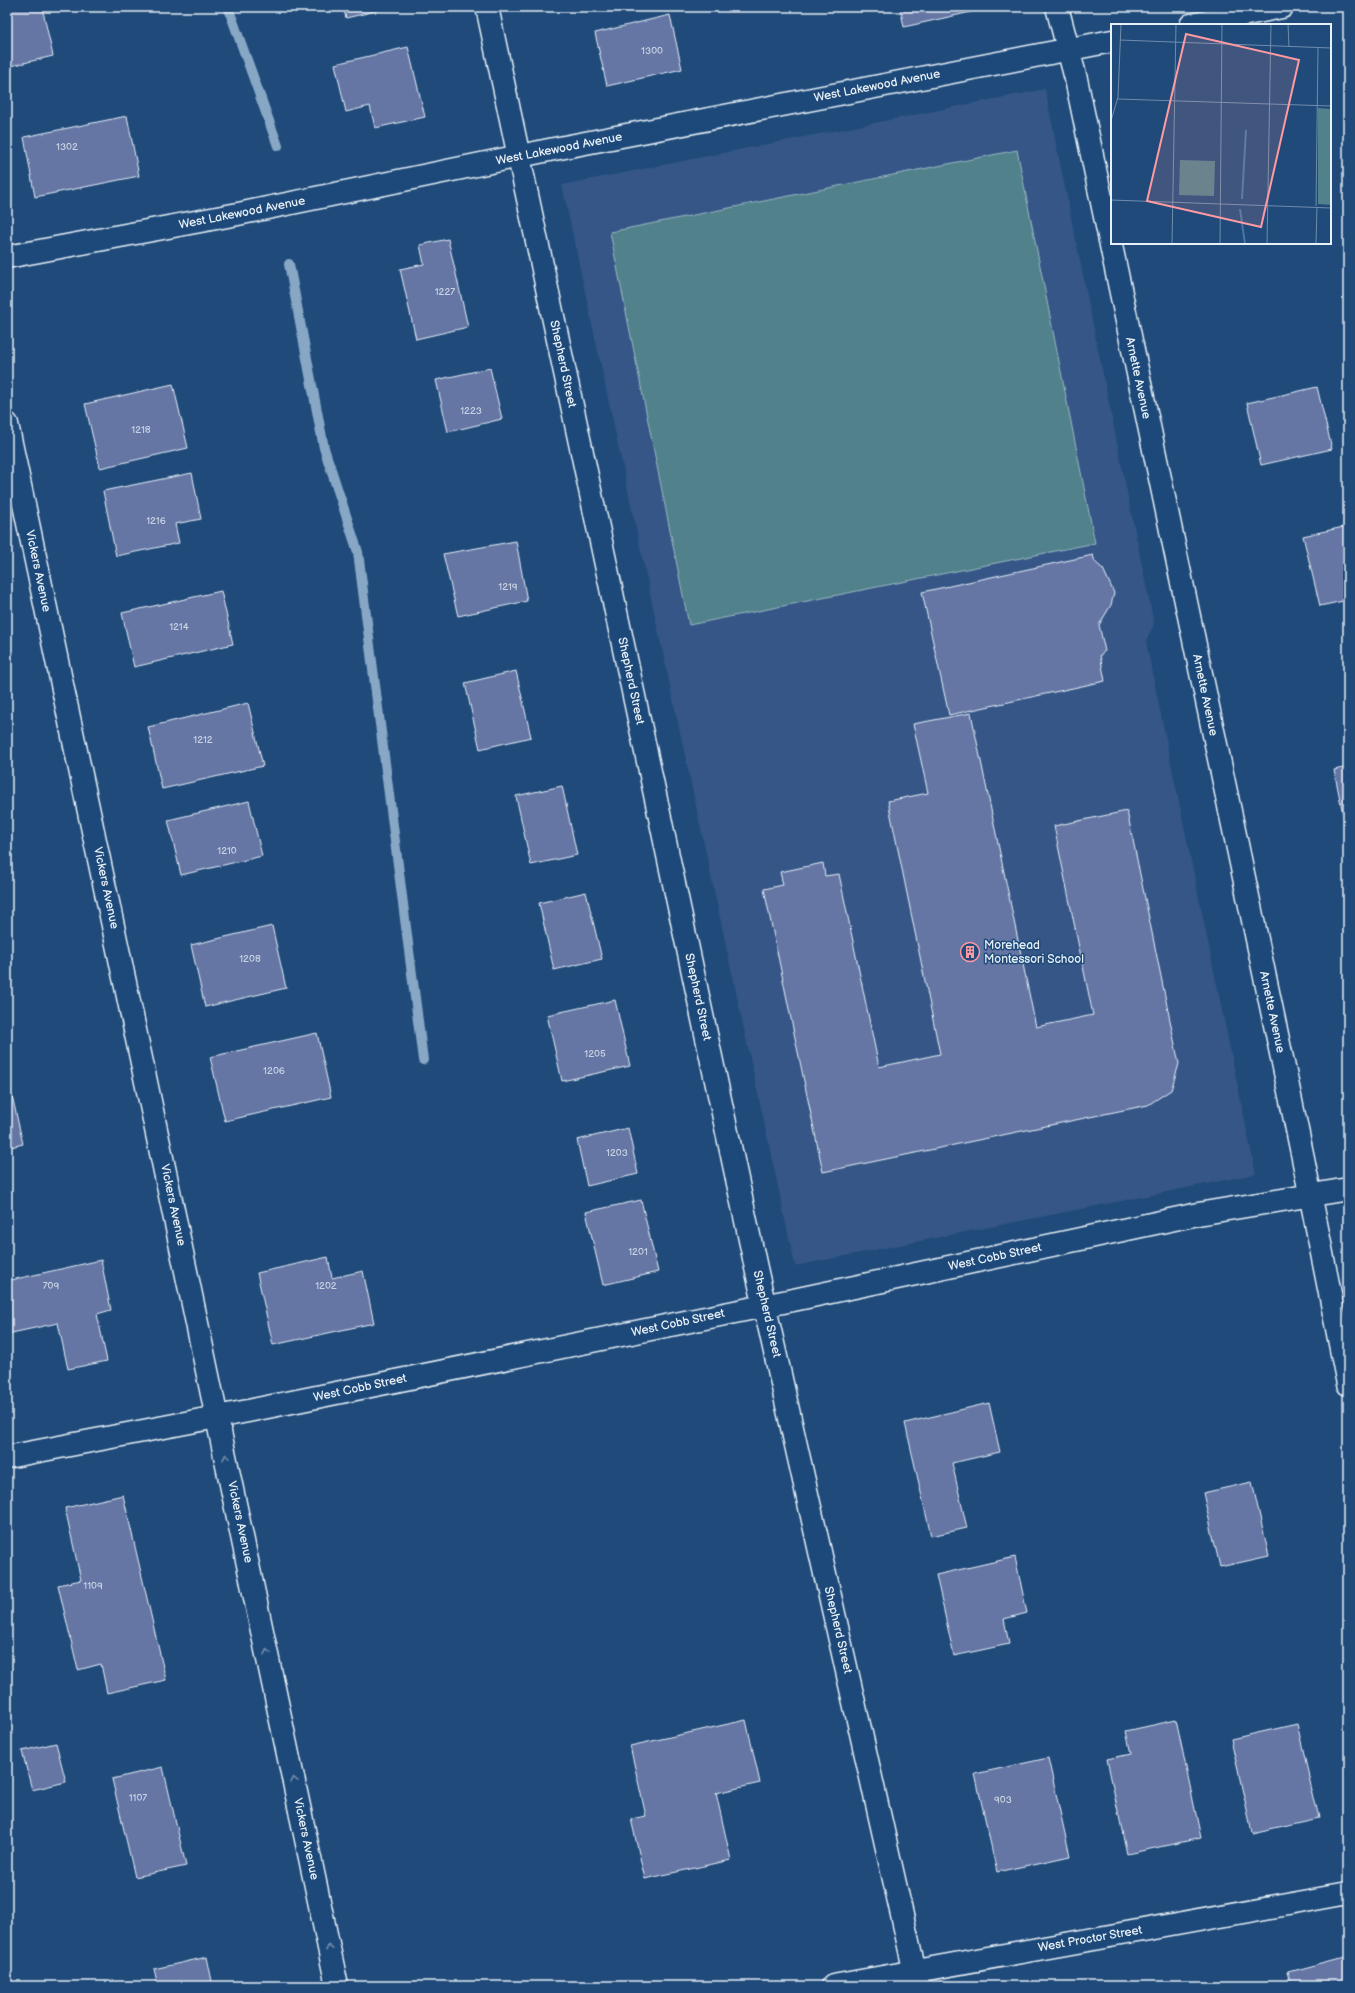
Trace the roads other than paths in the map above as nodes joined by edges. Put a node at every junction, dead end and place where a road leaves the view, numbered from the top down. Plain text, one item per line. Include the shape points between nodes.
1 (487, 7) edge
2 (1057, 7) edge
3 (1282, 7) edge
4 (1196, 24) edge
5 (1111, 40) edge
6 (1068, 49) junction
7 (519, 157) junction
8 (7, 257) edge
9 (7, 424) edge
10 (1348, 1189) edge
11 (1310, 1195) junction
12 (766, 1305) junction
13 (1348, 1384) edge
14 (218, 1417) junction
15 (7, 1457) edge
16 (1348, 1893) edge
17 (916, 1978) edge
18 (337, 1986) edge
19 (833, 1986) edge

1 - 7 street, Shepherd Street
2 - 6 street, Arnette Avenue
3 - 4 street
5 - 6 street, West Lakewood Avenue
6 - 7 street, West Lakewood Avenue
6 - 11 street, Arnette Avenue
7 - 8 street, West Lakewood Avenue via 238,214
7 - 12 street, Shepherd Street
9 - 14 street, Vickers Avenue
10 - 11 street, West Cobb Street
11 - 12 street, West Cobb Street via 1198,1214
11 - 13 street, Arnette Avenue
12 - 14 street, West Cobb Street
12 - 17 street, Shepherd Street
14 - 15 street, West Cobb Street
18 -> 14 street, Vickers Avenue
16 - 17 street, West Proctor Street
17 - 19 street, West Proctor Street

